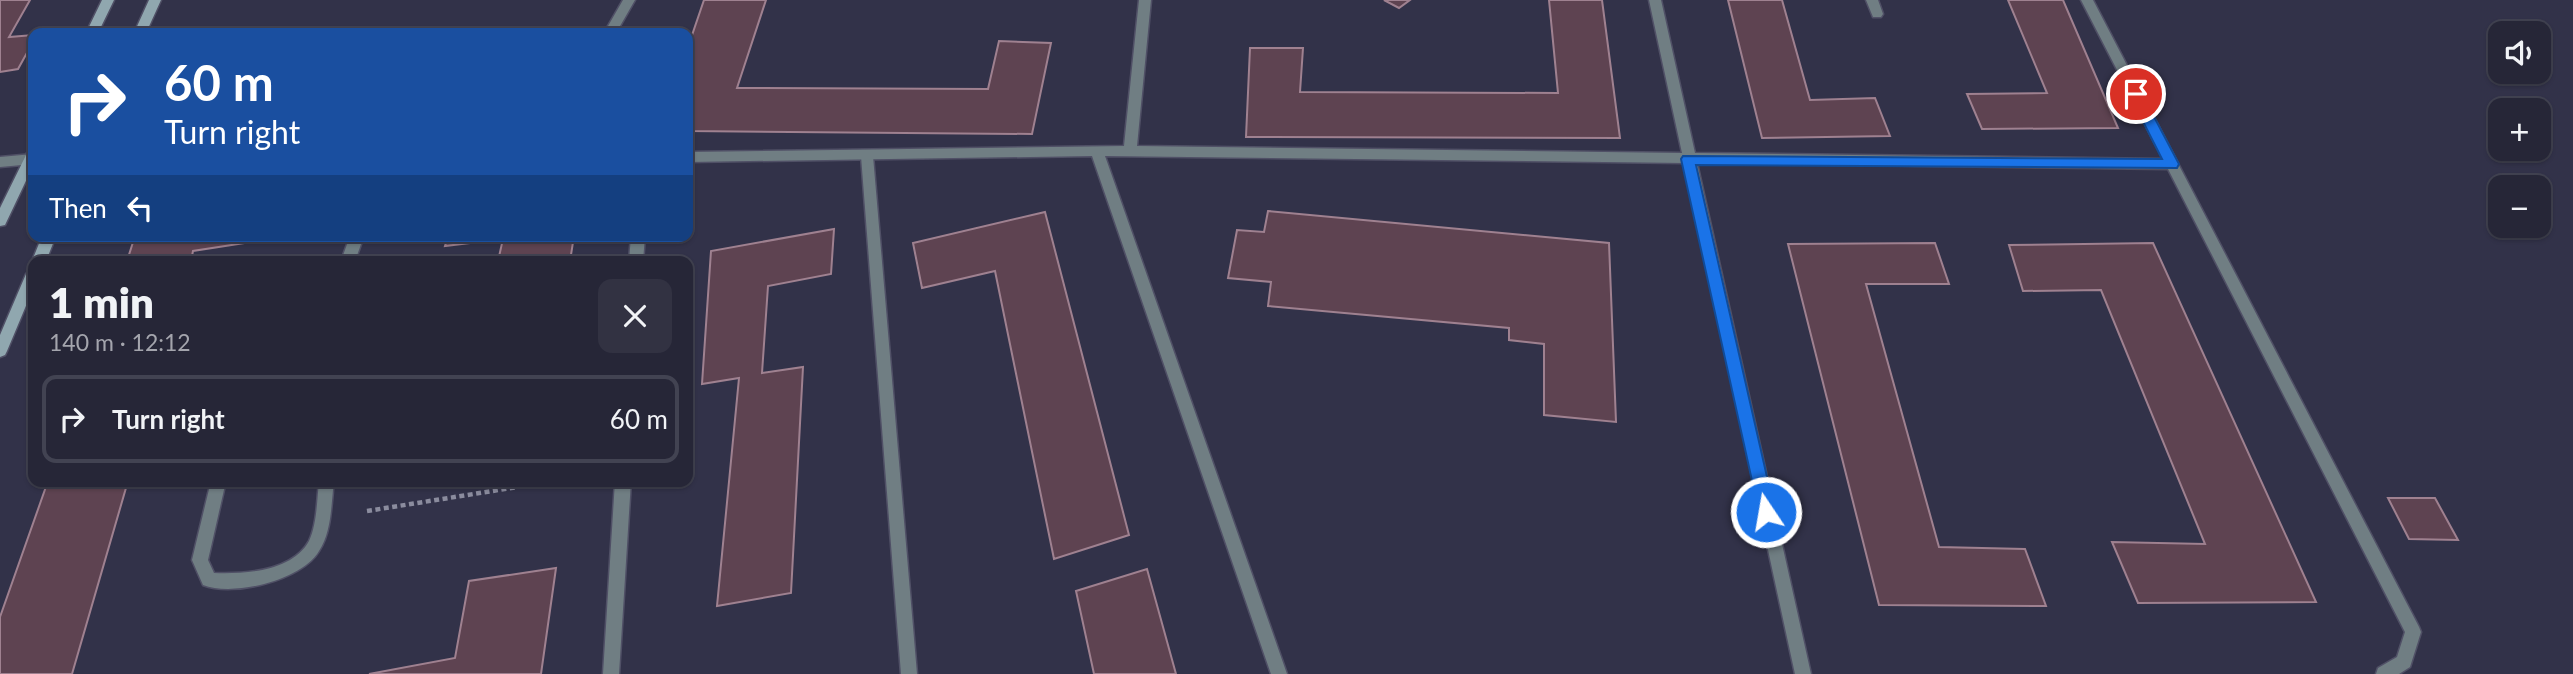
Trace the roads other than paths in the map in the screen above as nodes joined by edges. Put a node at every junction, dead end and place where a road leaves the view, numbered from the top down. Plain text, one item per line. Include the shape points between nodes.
1 (108, 0) edge
2 (155, 0) edge
3 (629, 0) edge
4 (1146, 0) edge
5 (1655, 0) edge
6 (1872, 0) edge
7 (2087, 0) edge
8 (1877, 14) dead end
9 (94, 28) edge
10 (142, 28) edge
11 (613, 28) edge
12 (1130, 151) junction
13 (1097, 152) junction
14 (867, 156) junction
15 (693, 157) edge
16 (28, 158) edge
17 (1688, 159) junction
18 (0, 162) edge
19 (2172, 164) junction
20 (28, 165) edge
21 (0, 221) edge
22 (28, 286) edge
23 (0, 351) edge
24 (218, 487) edge
25 (326, 487) edge
26 (623, 487) edge
27 (611, 674) edge
28 (909, 674) edge
29 (1279, 674) edge
30 (1803, 674) edge
31 (2384, 674) edge

1 - 9 street
2 - 10 street
3 - 11 street
4 - 12 street
5 - 17 street
6 - 8 street
7 - 19 street
12 - 13 street
12 - 17 street
13 - 14 street
13 - 29 street
14 - 15 street
14 - 28 street
16 - 18 street
17 - 19 street
17 - 30 street
19 - 31 street via 2413,632 2404,662
20 - 21 street
22 - 23 street
24 - 25 street via 200,560 209,580 233,582 277,572 302,559 315,545
26 - 27 street

